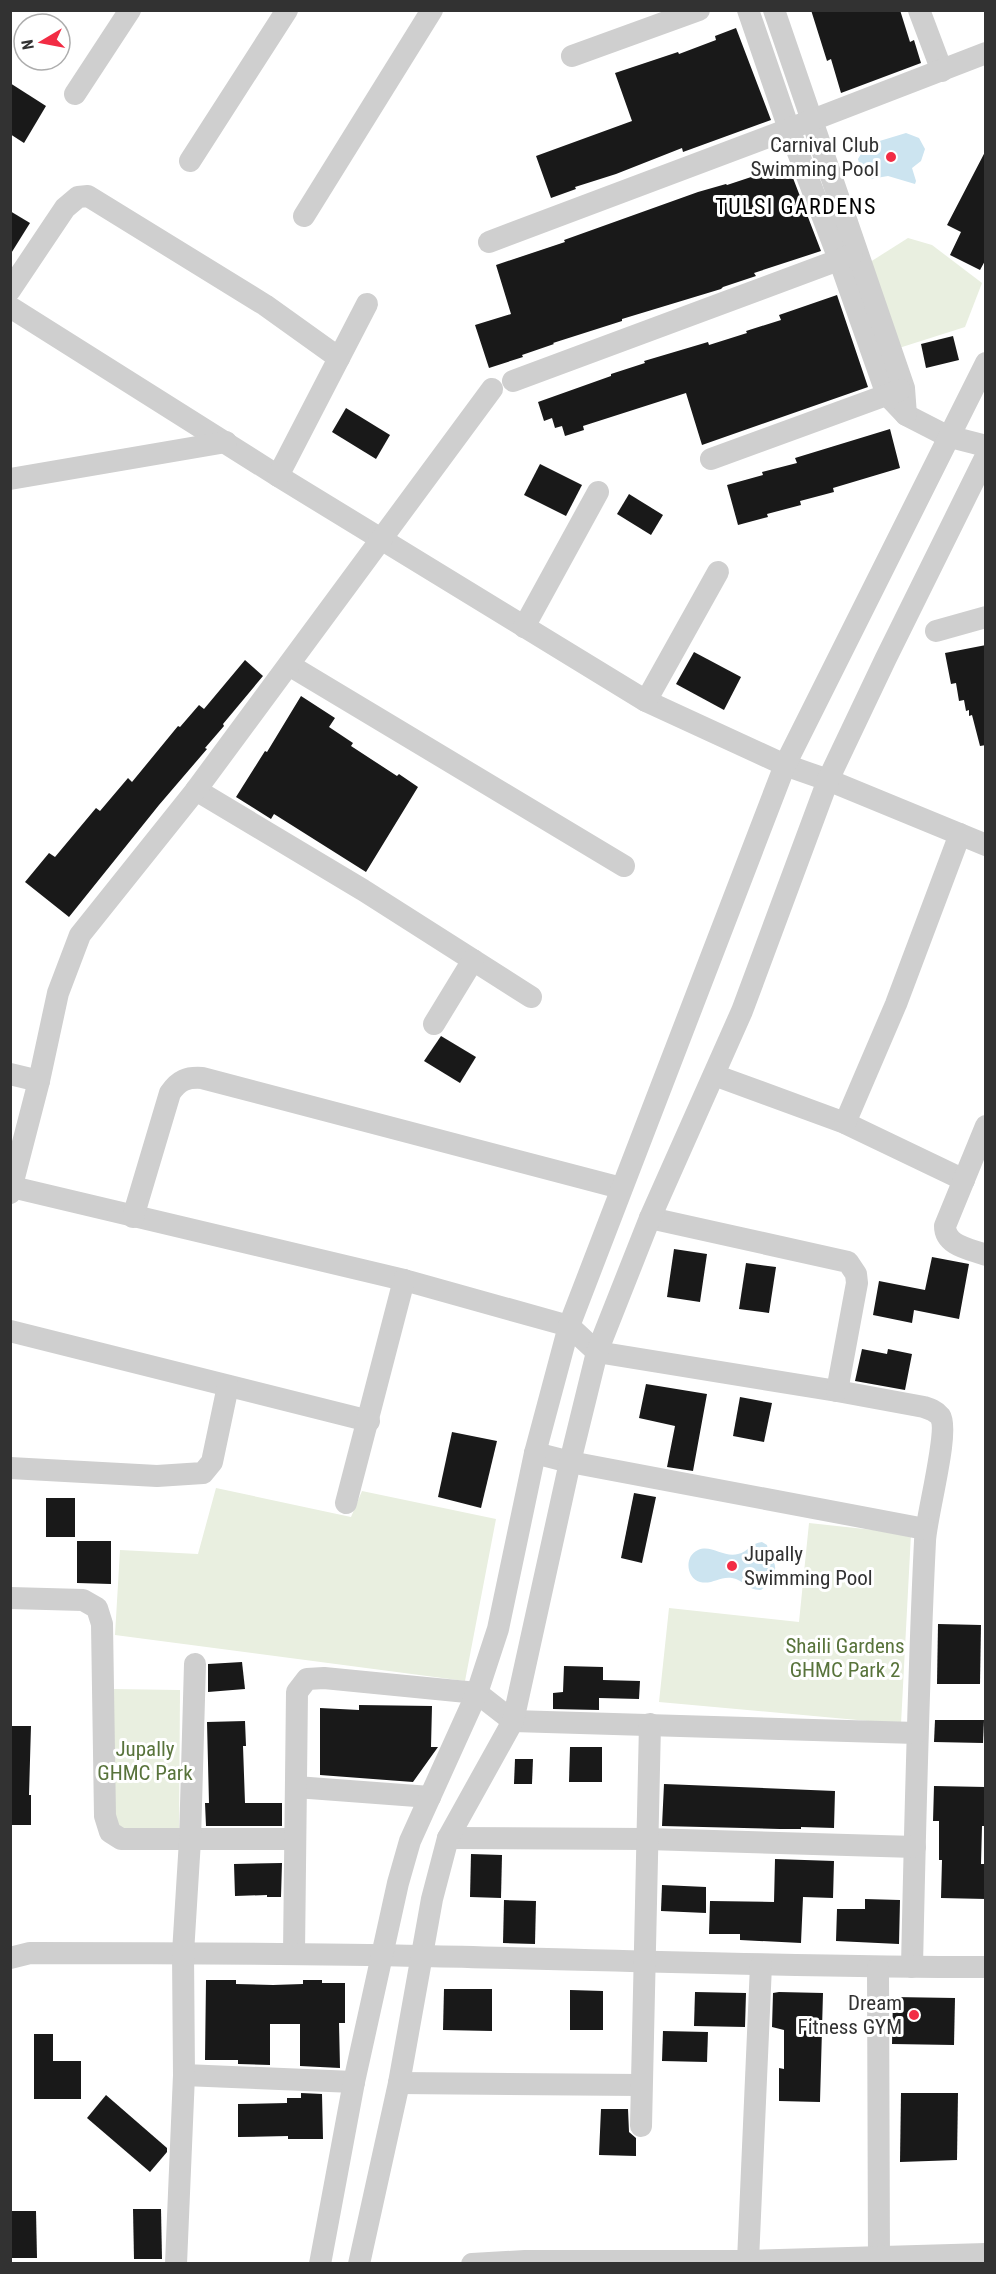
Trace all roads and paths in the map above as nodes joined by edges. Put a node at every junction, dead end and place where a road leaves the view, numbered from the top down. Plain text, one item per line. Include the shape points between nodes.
1 (130, 10) edge
2 (287, 10) edge
3 (432, 10) edge
4 (699, 10) edge
5 (748, 10) edge
6 (774, 10) edge
7 (919, 10) edge
8 (986, 52) edge
9 (572, 56) dead end
10 (942, 70) junction
11 (75, 94) dead end
12 (811, 121) junction
13 (789, 129) junction
14 (190, 161) dead end
15 (304, 216) dead end
16 (489, 242) dead end
17 (848, 256) junction
18 (10, 290) edge
19 (367, 304) dead end
20 (10, 307) edge
21 (339, 358) junction
22 (986, 363) edge
23 (513, 381) dead end
24 (492, 389) dead end
25 (895, 392) junction
26 (947, 436) junction
27 (226, 442) junction
28 (986, 446) edge
29 (986, 456) edge
30 (711, 459) dead end
31 (278, 476) junction
32 (10, 479) edge
33 (598, 492) dead end
34 (382, 538) junction
35 (718, 572) dead end
36 (986, 617) edge
37 (524, 627) junction
38 (936, 631) dead end
39 (289, 665) junction
40 (646, 701) junction
41 (785, 765) junction
42 (828, 780) junction
43 (196, 790) junction
44 (960, 834) junction
45 (986, 845) edge
46 (624, 866) dead end
47 (473, 960) junction
48 (531, 997) dead end
49 (434, 1024) dead end
50 (10, 1074) edge
51 (714, 1075) junction
52 (39, 1081) junction
53 (846, 1123) junction
54 (986, 1126) edge
55 (964, 1180) junction
56 (621, 1188) junction
57 (11, 1190) edge
58 (133, 1217) junction
59 (650, 1218) junction
60 (986, 1255) edge
61 (404, 1280) junction
62 (569, 1326) junction
63 (10, 1331) edge
64 (597, 1352) junction
65 (228, 1386) junction
66 (837, 1390) junction
67 (369, 1421) junction
68 (535, 1453) junction
69 (570, 1462) junction
70 (10, 1468) edge
71 (346, 1503) dead end
72 (925, 1528) junction
73 (10, 1598) edge
74 (195, 1664) dead end
75 (477, 1694) junction
76 (513, 1721) junction
77 (650, 1724) junction
78 (916, 1733) junction
79 (296, 1787) junction
80 (430, 1797) junction
81 (448, 1838) junction
82 (294, 1839) junction
83 (647, 1839) junction
84 (190, 1840) junction
85 (915, 1847) junction
86 (17, 1952) edge
87 (183, 1953) junction
88 (294, 1954) junction
89 (382, 1956) junction
90 (423, 1956) junction
91 (644, 1963) junction
92 (761, 1965) junction
93 (912, 1967) junction
94 (986, 1967) edge
95 (878, 1968) junction
96 (184, 2075) junction
97 (354, 2082) junction
98 (399, 2083) junction
99 (641, 2085) junction
100 (641, 2126) dead end
101 (986, 2254) edge
102 (879, 2260) edge
103 (748, 2261) junction
104 (525, 2262) edge
105 (176, 2264) edge
106 (320, 2264) edge
107 (359, 2264) edge
108 (472, 2264) edge

1 - 11 street
2 - 14 street
3 - 15 street
4 - 9 street
5 - 13 street
6 - 12 street
7 - 10 street
8 - 10 street
10 - 12 street
12 - 13 street
12 - 17 street
13 - 16 street
13 - 17 street
17 - 23 street
17 - 25 street
18 - 21 street via 65,208 78,197 88,196 265,305
19 - 21 street
20 - 27 street
21 - 31 street
22 - 26 street
24 - 34 street
25 - 26 street via 906,415
25 - 30 street
26 - 28 street
26 - 41 street
27 - 31 street
27 - 32 street
29 - 42 street
31 - 34 street
33 - 37 street
34 - 37 street
34 - 39 street
35 - 40 street
36 - 38 street
37 - 40 street
39 - 43 street
39 - 46 street
40 - 41 street
41 - 42 street
41 - 56 street
42 - 44 street
42 - 51 street via 742,1011
43 - 47 street
43 - 52 street via 81,935 58,993
44 - 45 street
44 - 53 street
47 - 48 street
47 - 49 street
50 - 52 street
51 - 53 street
51 - 59 street
52 - 57 street
53 - 55 street
54 - 55 street
55 - 60 street via 945,1226 946,1236
56 - 58 street via 188,1077 170,1093
56 - 62 street
57 - 58 street
58 - 61 street
59 - 64 street
59 - 66 street via 849,1262 857,1283
61 - 62 street
61 - 67 street
62 - 64 street
62 - 68 street
63 - 65 street
64 - 66 street
64 - 69 street
65 - 67 street
65 - 70 street via 212,1462 203,1473 157,1476
66 - 72 street via 924,1407 940,1416 943,1437
67 - 71 street
68 - 69 street
68 - 75 street via 498,1629
69 - 72 street
69 - 76 street
72 - 78 street
73 - 84 street via 83,1599 97,1608 102,1624 105,1816 110,1832 121,1839
74 - 84 street
75 - 76 street
75 - 79 street via 324,1678 306,1680 297,1692
75 - 80 street
76 - 77 street
76 - 81 street
77 - 78 street
77 - 83 street
78 - 85 street
79 - 80 street
79 - 82 street
80 - 89 street via 410,1841
81 - 83 street
81 - 90 street via 432,1899
82 - 84 street
82 - 88 street
83 - 85 street
83 - 91 street
84 - 87 street
85 - 93 street
86 - 87 street
87 - 88 street
87 - 96 street
88 - 89 street
89 - 90 street
89 - 97 street
90 - 91 street
90 - 98 street
91 - 92 street
91 - 99 street
92 - 95 street
92 - 103 street
93 - 94 street
93 - 95 street
95 - 102 street
96 - 97 street
96 - 105 street
97 - 106 street
98 - 99 street
98 - 107 street
99 - 100 street
101 - 102 street
102 - 103 street
103 - 104 street
104 - 108 street

